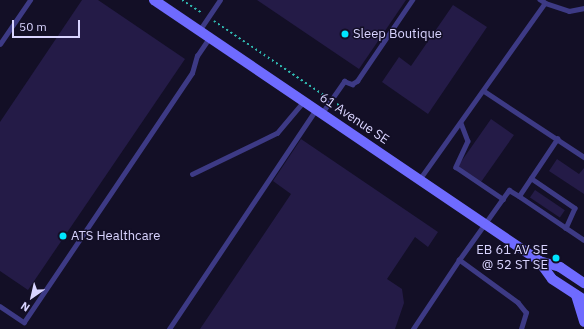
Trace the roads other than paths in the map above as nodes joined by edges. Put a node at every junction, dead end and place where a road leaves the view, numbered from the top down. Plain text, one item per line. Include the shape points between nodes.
1 (30, 0) edge
2 (154, 0) edge
3 (220, 0) edge
4 (412, 0) edge
5 (543, 1) edge
6 (584, 8) edge
7 (199, 31) junction
8 (209, 38) junction
9 (0, 44) edge
10 (484, 91) junction
11 (304, 101) junction
12 (319, 111) junction
13 (461, 123) junction
14 (557, 139) junction
15 (584, 157) edge
16 (192, 174) dead end
17 (531, 178) junction
18 (419, 180) junction
19 (519, 196) junction
20 (503, 200) junction
21 (484, 225) junction
22 (566, 228) junction
23 (584, 240) edge
24 (459, 260) junction
25 (539, 261) junction
26 (584, 283) edge
27 (580, 298) edge
28 (0, 306) edge
29 (584, 322) edge
30 (169, 329) edge
31 (413, 329) edge
32 (521, 329) edge

1 - 9 lane
2 - 7 street, 61 Avenue SE
3 - 7 lane
4 - 12 lane via 357,81 352,84 344,81 331,100
5 - 6 lane via 569,11
5 - 10 lane
7 - 8 street, 61 Avenue SE
8 - 11 street, 61 Avenue SE
8 - 28 lane via 197,56 192,73 24,322
10 - 13 lane
10 - 14 lane
11 - 12 street, 61 Avenue SE
11 - 16 lane via 277,133
12 - 18 street, 61 Avenue SE
12 - 30 lane
13 - 18 lane
13 - 20 lane via 468,141 456,167
14 - 15 lane
14 - 17 lane
17 - 19 lane
17 - 22 lane via 575,208
18 - 21 street, 61 Avenue SE
19 - 20 lane via 509,190
19 - 22 lane
20 - 21 lane
21 - 24 lane
21 - 25 street, 61 Avenue SE
22 - 23 lane
24 - 31 lane
24 - 32 lane via 518,304 526,313
25 - 26 street, 61 Avenue SE via 560,267
25 - 27 street, 61 Avenue SE via 552,279
27 - 29 street

